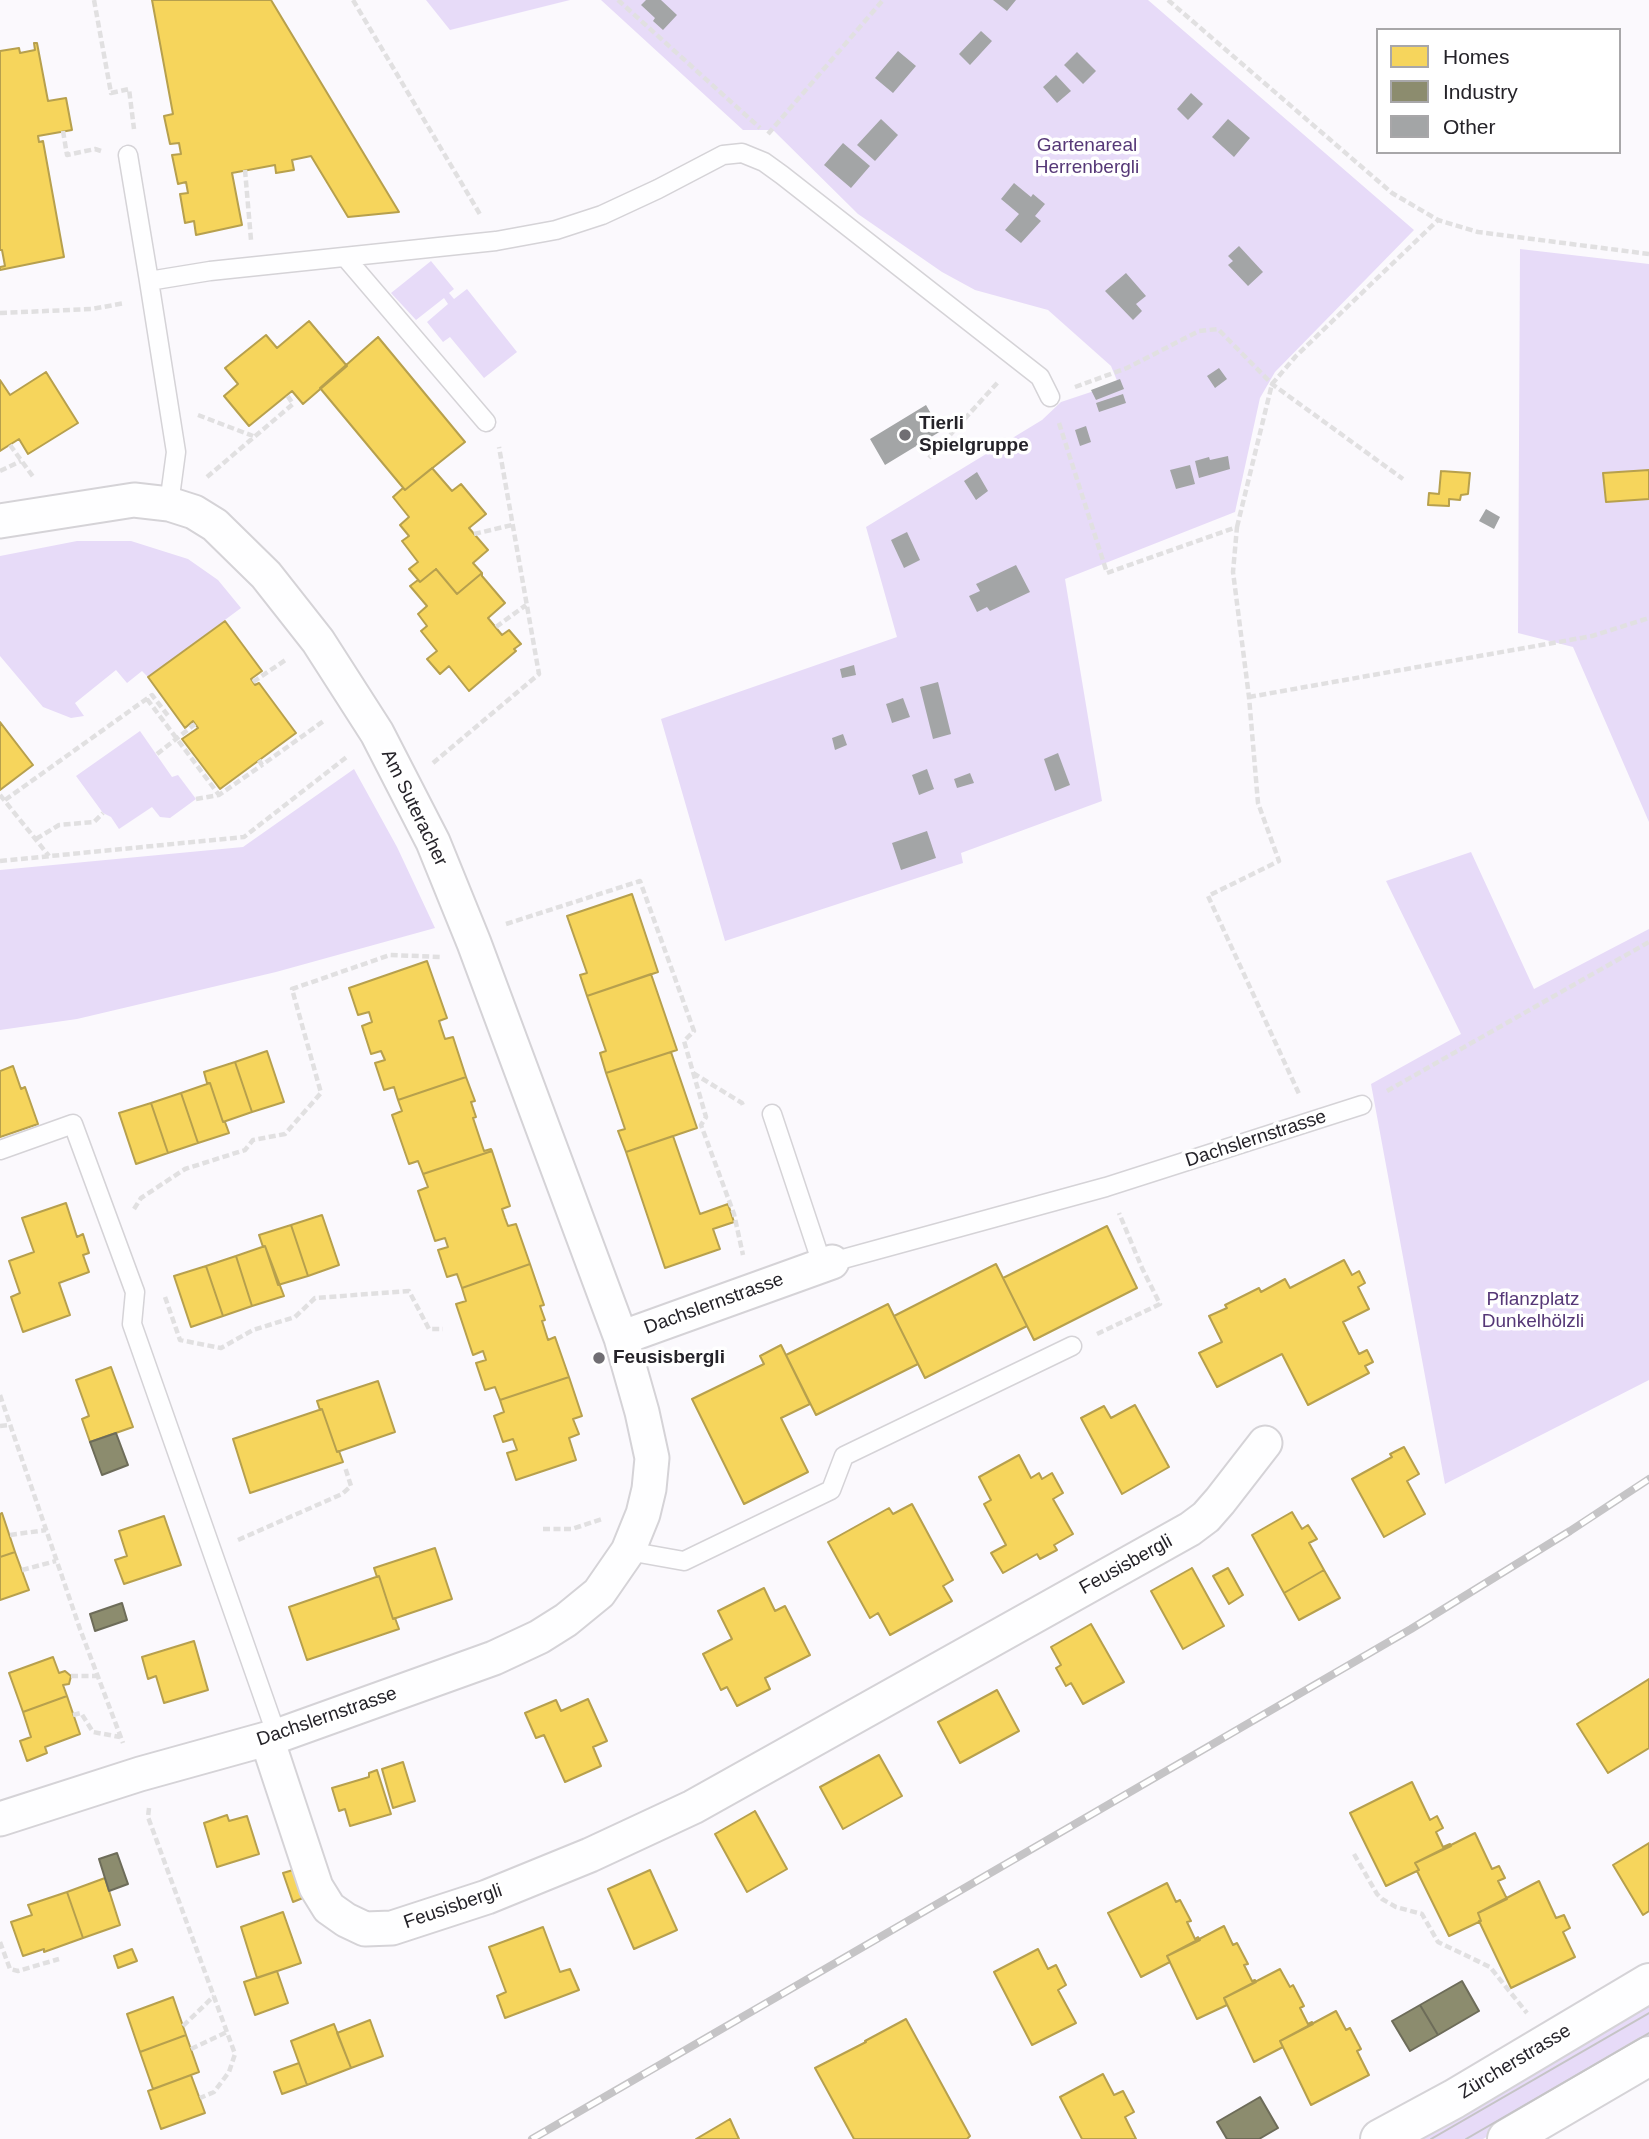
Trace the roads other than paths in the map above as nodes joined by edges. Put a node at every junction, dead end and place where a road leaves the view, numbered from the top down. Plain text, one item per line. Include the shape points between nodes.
1 (128, 156) road end
2 (345, 257) junction
3 (151, 290) junction
4 (1050, 397) road end
5 (486, 422) road end
6 (169, 504) junction
7 (0, 521) edge
8 (1362, 1105) road end
9 (774, 1120) road end
10 (0, 1150) edge
11 (827, 1263) junction
12 (621, 1338) junction
13 (1072, 1346) road end
14 (1265, 1443) dead end
15 (628, 1552) junction
16 (272, 1738) junction
17 (0, 1819) edge
18 (1649, 1983) edge
19 (1649, 2056) edge
20 (1380, 2139) edge
21 (1507, 2139) edge

1 - 3 lane
2 - 3 lane via 210,271
2 - 4 lane via 556,230 602,215 723,155 742,153 782,175 1019,360 1040,377
2 - 5 lane
3 - 6 lane via 176,452
6 - 7 street, Am Suteracher via 134,500
6 - 12 street, Am Suteracher via 215,525 266,575 318,641 377,733 433,842 474,943
8 - 11 lane, Dachslernstrasse via 1106,1187
9 - 11 lane
10 - 16 lane via 73,1124 135,1292 132,1324
11 - 12 street, Dachslernstrasse
12 - 15 street, Dachslernstrasse via 652,1458 643,1514
13 - 15 lane via 844,1456 831,1490 684,1561
14 - 16 street, Feusisbergli via 1220,1501 1190,1529 693,1807 487,1897 392,1928 365,1930 329,1908 316,1887
15 - 16 street, Dachslernstrasse via 598,1593 539,1637 494,1658
16 - 17 street, Dachslernstrasse
18 - 20 main road, Zürcherstrasse
19 - 21 main road

